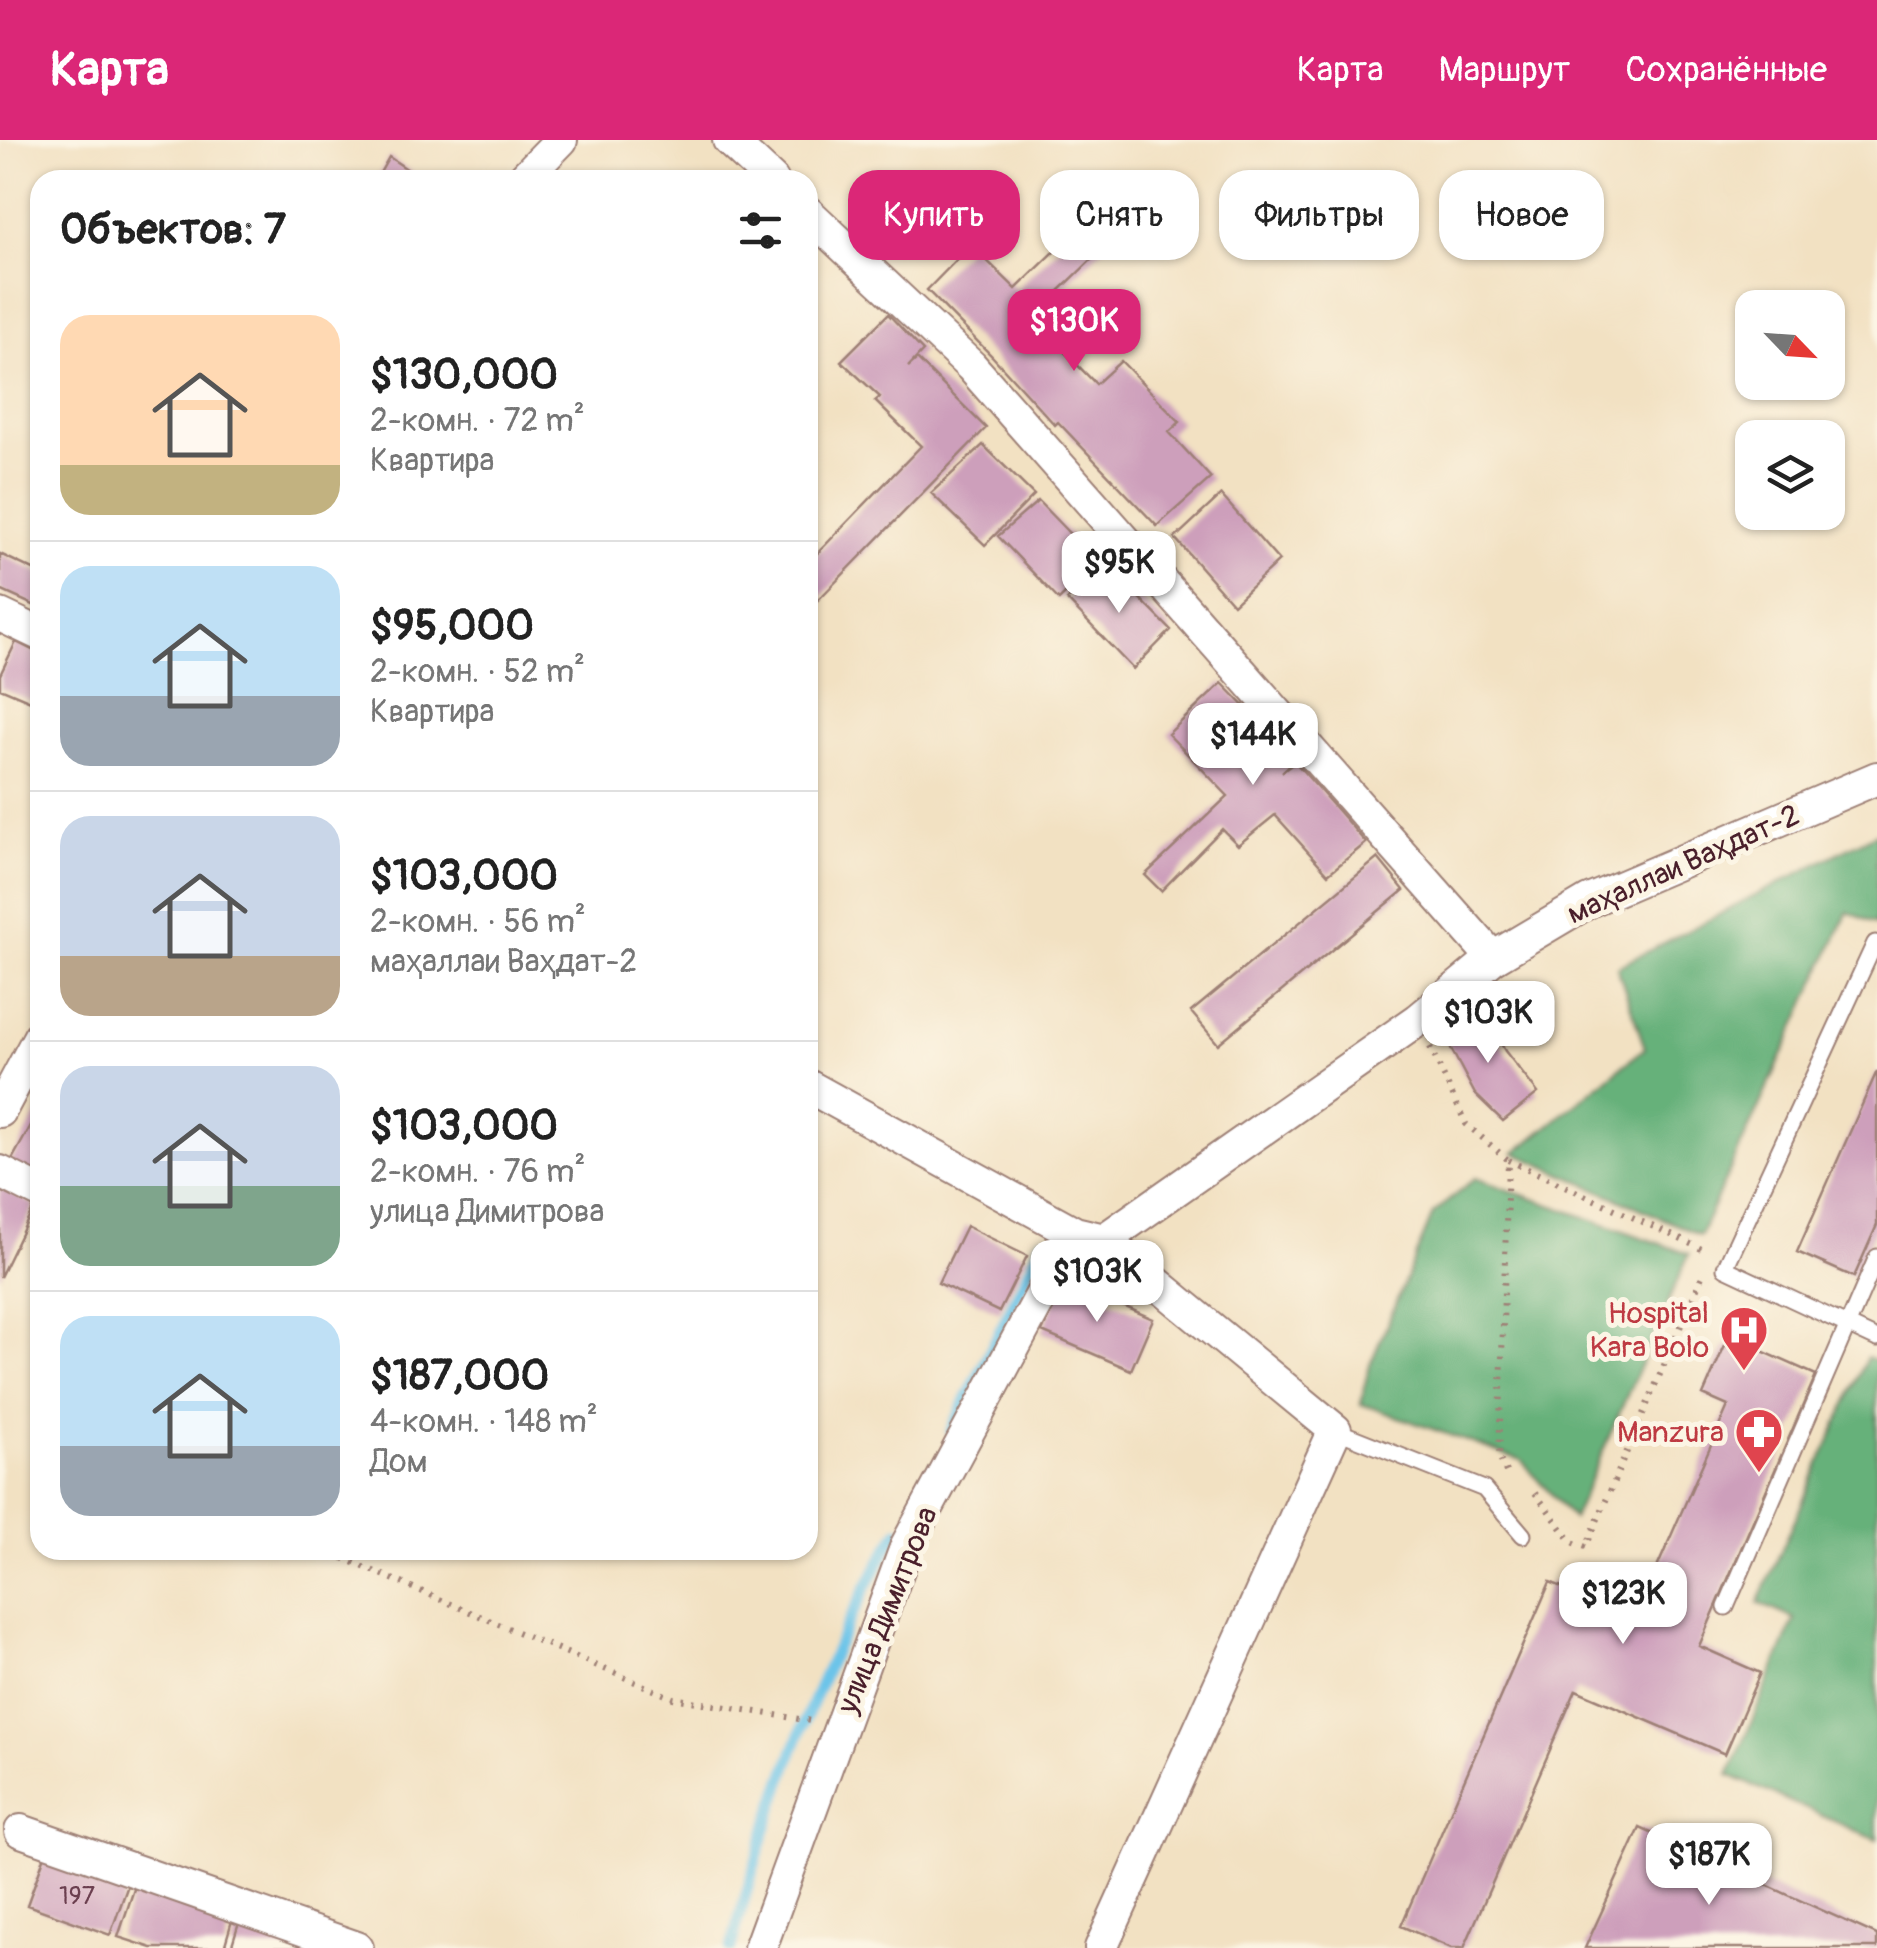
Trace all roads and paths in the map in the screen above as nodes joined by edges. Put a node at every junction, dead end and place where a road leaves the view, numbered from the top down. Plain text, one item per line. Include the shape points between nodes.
1 (560, 140) edge
2 (729, 140) edge
3 (532, 170) edge
4 (761, 170) edge
5 (818, 222) edge
6 (0, 616) edge
7 (30, 630) edge
8 (1877, 778) edge
9 (1877, 944) edge
10 (1494, 958) junction
11 (1418, 1020) junction
12 (30, 1055) edge
13 (818, 1091) edge
14 (0, 1111) edge
15 (1508, 1160) junction
16 (0, 1172) edge
17 (30, 1187) edge
18 (1090, 1236) junction
19 (1712, 1254) dead end
20 (1877, 1257) edge
21 (1704, 1272) dead end
22 (1847, 1325) junction
23 (1877, 1339) edge
24 (1335, 1430) junction
25 (1500, 1457) dead end
26 (1535, 1493) dead end
27 (1523, 1535) dead end
28 (348, 1560) edge
29 (1726, 1607) dead end
30 (793, 1719) dead end
31 (21, 1831) dead end
32 (357, 1948) edge
33 (760, 1948) edge
34 (1101, 1948) edge

1 - 3 street
2 - 4 street
5 - 10 street via 971,366
6 - 7 street
8 - 10 street, маҳаллаи Ваҳдат-2 via 1588,901
9 - 22 lane via 1725,1268
10 - 11 street, маҳаллаи Ваҳдат-2
11 - 15 path via 1466,1124
11 - 18 street, маҳаллаи Ваҳдат-2
12 - 14 street
13 - 18 street
15 - 19 path
15 - 25 path
16 - 17 street
18 - 24 street
18 - 33 street, улица Димитрова via 907,1544
20 - 22 lane
21 - 26 path via 1586,1547 1572,1542
22 - 23 lane
22 - 29 lane
24 - 27 lane via 1484,1489
24 - 34 street
28 - 30 path via 673,1698
31 - 32 street

